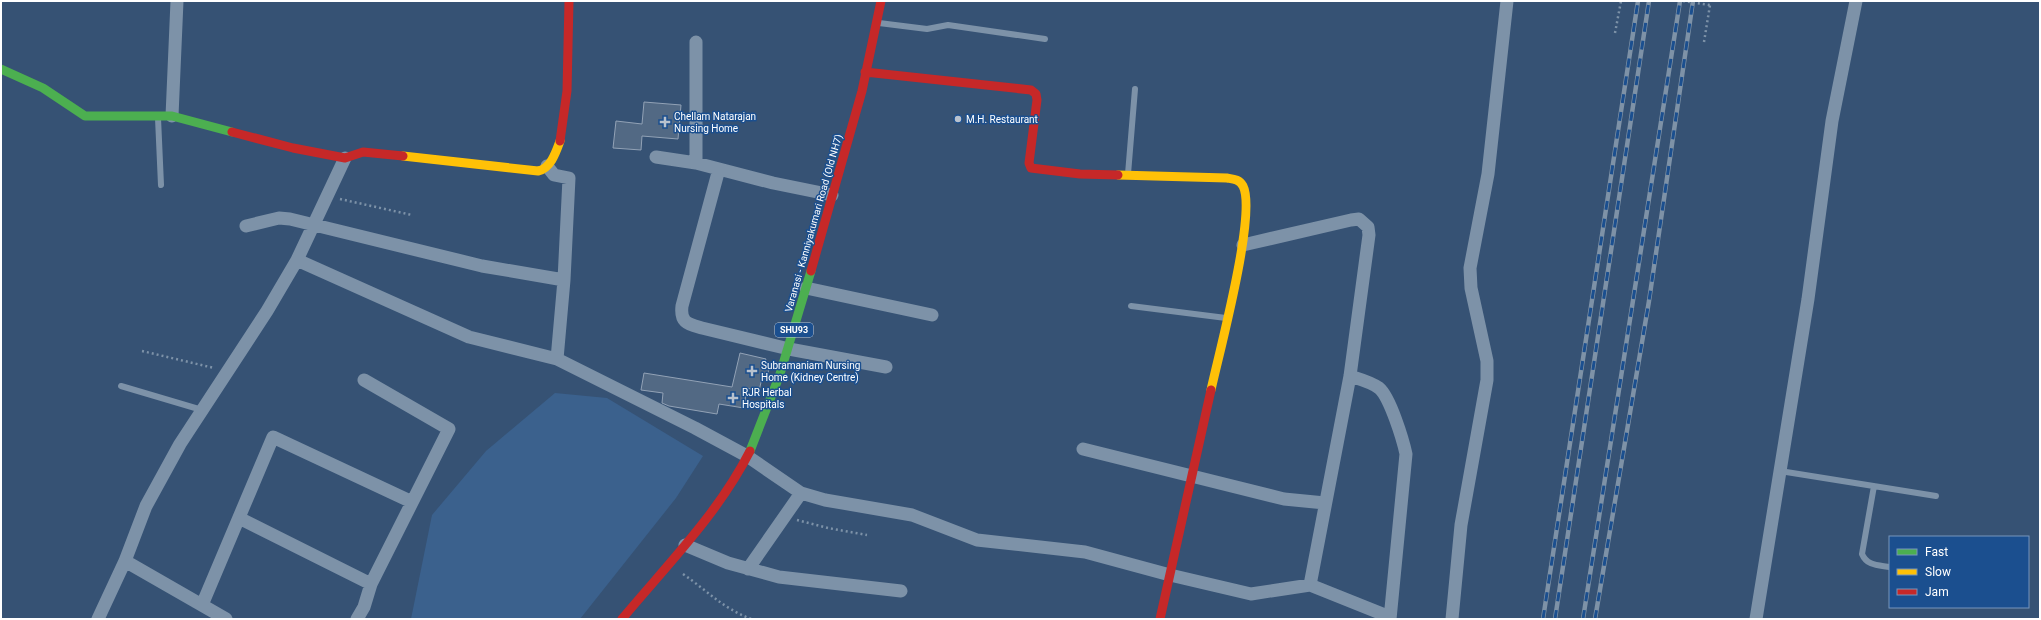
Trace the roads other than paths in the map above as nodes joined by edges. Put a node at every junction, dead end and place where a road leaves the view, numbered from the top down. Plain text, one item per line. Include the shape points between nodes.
1 (177, 1) edge
2 (569, 1) edge
3 (881, 1) edge
4 (1507, 1) edge
5 (1856, 1) edge
6 (878, 23) junction
7 (1045, 39) dead end
8 (696, 42) dead end
9 (1, 69) edge
10 (865, 72) junction
11 (1135, 89) dead end
12 (172, 116) junction
13 (158, 117) junction
14 (656, 157) dead end
15 (345, 158) junction
16 (696, 162) junction
17 (546, 166) junction
18 (719, 169) junction
19 (1127, 176) junction
20 (161, 186) dead end
21 (832, 196) junction
22 (312, 225) junction
23 (246, 226) dead end
24 (1243, 245) junction
25 (296, 260) junction
26 (564, 280) junction
27 (806, 288) junction
28 (1131, 306) dead end
29 (932, 315) dead end
30 (1228, 318) junction
31 (789, 348) junction
32 (557, 359) junction
33 (886, 367) dead end
34 (1350, 376) junction
35 (364, 380) dead end
36 (121, 386) dead end
37 (202, 410) junction
38 (1083, 449) dead end
39 (747, 456) junction
40 (1780, 471) junction
41 (1192, 475) junction
42 (1874, 486) junction
43 (801, 493) junction
44 (1936, 496) dead end
45 (412, 502) junction
46 (1325, 503) junction
47 (239, 518) junction
48 (685, 545) junction
49 (125, 561) junction
50 (1889, 567) edge
51 (748, 569) junction
52 (1170, 575) junction
53 (371, 584) junction
54 (1310, 585) junction
55 (901, 591) dead end
56 (202, 605) junction
57 (1390, 618) edge
58 (98, 619) edge
59 (226, 619) edge
60 (357, 619) edge
61 (622, 619) edge
62 (1160, 619) edge
63 (1452, 619) edge
64 (1756, 619) edge

1 - 12 street
2 - 17 street via 564,131 557,150
3 - 6 street, Varanasi - Kanniyakumari Road (Old NH7) / SHU93
4 - 63 street via 1488,174 1470,268 1471,288 1487,361 1487,380 1461,524
5 - 40 street via 1832,121 1808,300
6 - 7 lane via 928,29 948,26
6 - 10 street, Varanasi - Kanniyakumari Road (Old NH7) / SHU93
8 - 16 street
9 - 13 street via 43,88 85,116
10 - 19 street via 1031,90 1036,94 1037,100 1029,163 1031,168
10 - 21 street, Varanasi - Kanniyakumari Road (Old NH7) / SHU93
11 - 19 lane
12 - 13 street
12 - 15 street
13 - 20 lane
14 - 16 street
15 - 17 street via 363,152 532,172
15 - 22 street
16 - 18 street
17 - 26 street via 554,175 569,178
18 - 21 street
18 - 31 street via 681,315 689,324 702,328
19 - 24 street via 1239,180 1246,195
21 - 27 street, Varanasi - Kanniyakumari Road (Old NH7) / SHU93
22 - 23 street via 280,218
22 - 25 street
22 - 26 street via 482,266
24 - 30 street
24 - 34 street via 1351,220 1359,219 1365,223 1369,235
25 - 32 street via 469,337
25 - 37 street via 267,311
26 - 32 street
27 - 29 street
27 - 31 street, Varanasi - Kanniyakumari Road (Old NH7) / SHU93
28 - 30 lane
30 - 41 street
31 - 33 street
31 - 39 street, Varanasi - Kanniyakumari Road (Old NH7) / SHU93
32 - 39 street
34 - 46 street
34 - 57 street via 1379,388 1385,396 1406,454
35 - 45 street via 449,430
36 - 37 lane
37 - 49 street via 146,506
38 - 41 street
39 - 43 street
39 - 48 street, Varanasi - Kanniyakumari Road (Old NH7) / SHU93
40 - 42 lane
40 - 64 street
41 - 46 street via 1284,499
41 - 52 street
42 - 44 lane
42 - 50 lane via 1862,554 1864,560 1870,564
43 - 51 street
43 - 52 street via 825,500 912,515 977,540 1085,552
45 - 47 street via 273,437
45 - 53 street
46 - 54 street
47 - 53 street
47 - 56 street
48 - 51 street
48 - 61 street, Varanasi - Kanniyakumari Road (Old NH7) / SHU93
49 - 56 street
49 - 58 street
51 - 55 street via 779,577
52 - 54 street via 1250,594
52 - 62 street
53 - 60 street via 364,607
54 - 57 street
56 - 59 street

